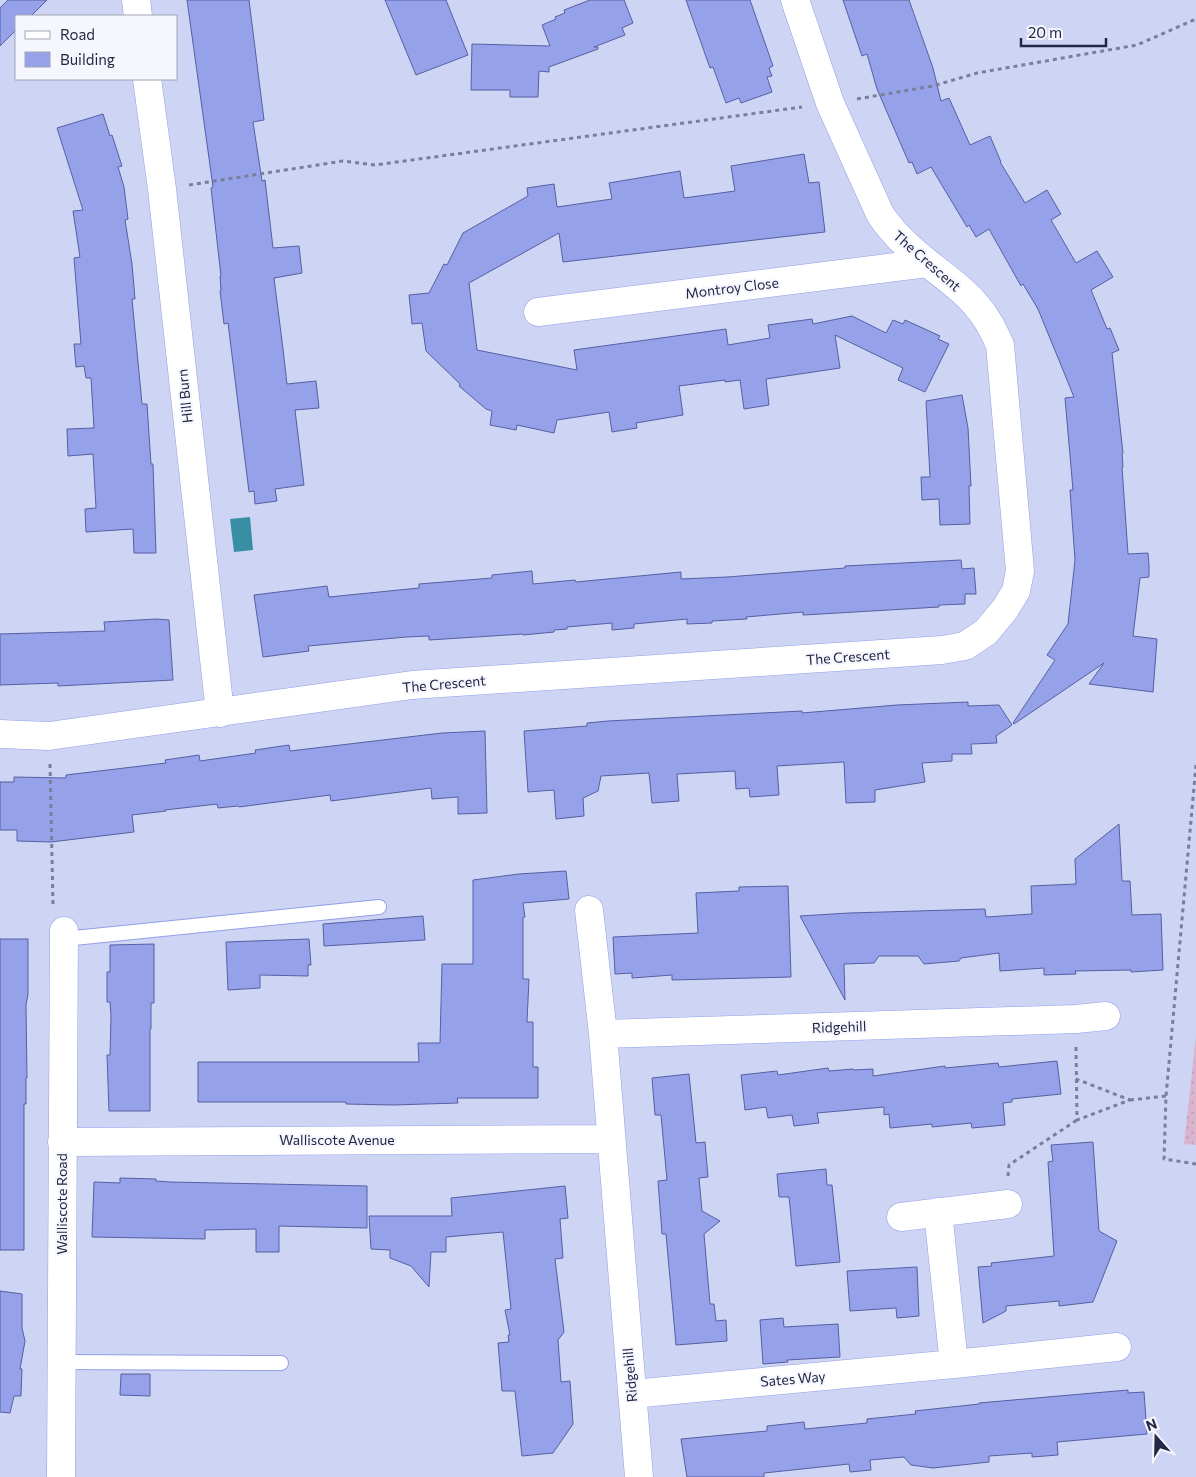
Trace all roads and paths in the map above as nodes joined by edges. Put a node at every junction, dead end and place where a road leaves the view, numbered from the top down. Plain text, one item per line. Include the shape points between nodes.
1 (136, 0) edge
2 (795, 0) edge
3 (138, 15) edge
4 (1196, 19) edge
5 (147, 80) edge
6 (830, 103) junction
7 (162, 189) junction
8 (927, 263) junction
9 (538, 312) dead end
10 (220, 713) junction
11 (0, 734) edge
12 (49, 736) junction
13 (1196, 766) edge
14 (378, 907) dead end
15 (589, 910) dead end
16 (64, 935) junction
17 (1106, 1016) dead end
18 (1076, 1029) junction
19 (603, 1034) junction
20 (1076, 1079) junction
21 (1166, 1096) junction
22 (1130, 1100) junction
23 (1077, 1120) junction
24 (611, 1139) junction
25 (62, 1142) junction
26 (1196, 1164) edge
27 (1008, 1204) joint
28 (938, 1212) junction
29 (901, 1217) dead end
30 (1117, 1347) dead end
31 (61, 1362) junction
32 (280, 1363) dead end
33 (954, 1364) junction
34 (632, 1394) junction
35 (61, 1477) edge
36 (639, 1477) edge

1 - 3 street
2 - 6 street, The Crescent
4 - 6 path via 1138,45
5 - 7 street, Hill Burn
6 - 7 path via 375,165 343,161
6 - 8 street, The Crescent via 880,214 890,230
7 - 10 street, Hill Burn
8 - 9 street, Montroy Close
8 - 10 street, The Crescent via 976,304 991,324 1000,345 1020,571 1016,590 1005,609 986,632 965,646 412,685
10 - 12 street, The Crescent
11 - 12 street, The Crescent
12 - 16 path via 54,932
13 - 21 path
14 - 16 lane
15 - 19 street, Ridgehill
16 - 25 street, Walliscote Road
17 - 18 street, Ridgehill
18 - 19 street, Ridgehill
18 - 20 path
19 - 24 street, Ridgehill
20 - 22 path
20 - 23 path
21 - 22 path
21 - 26 path via 1164,1159
22 - 23 path
23 - 27 path via 1008,1165
24 - 25 street, Walliscote Avenue
24 - 34 street, Ridgehill
25 - 31 street, Walliscote Road
27 - 28 street
28 - 29 street
28 - 33 street
30 - 33 street, Sates Way
31 - 32 lane
31 - 35 street, Walliscote Road
33 - 34 street, Sates Way
34 - 36 street, Ridgehill

